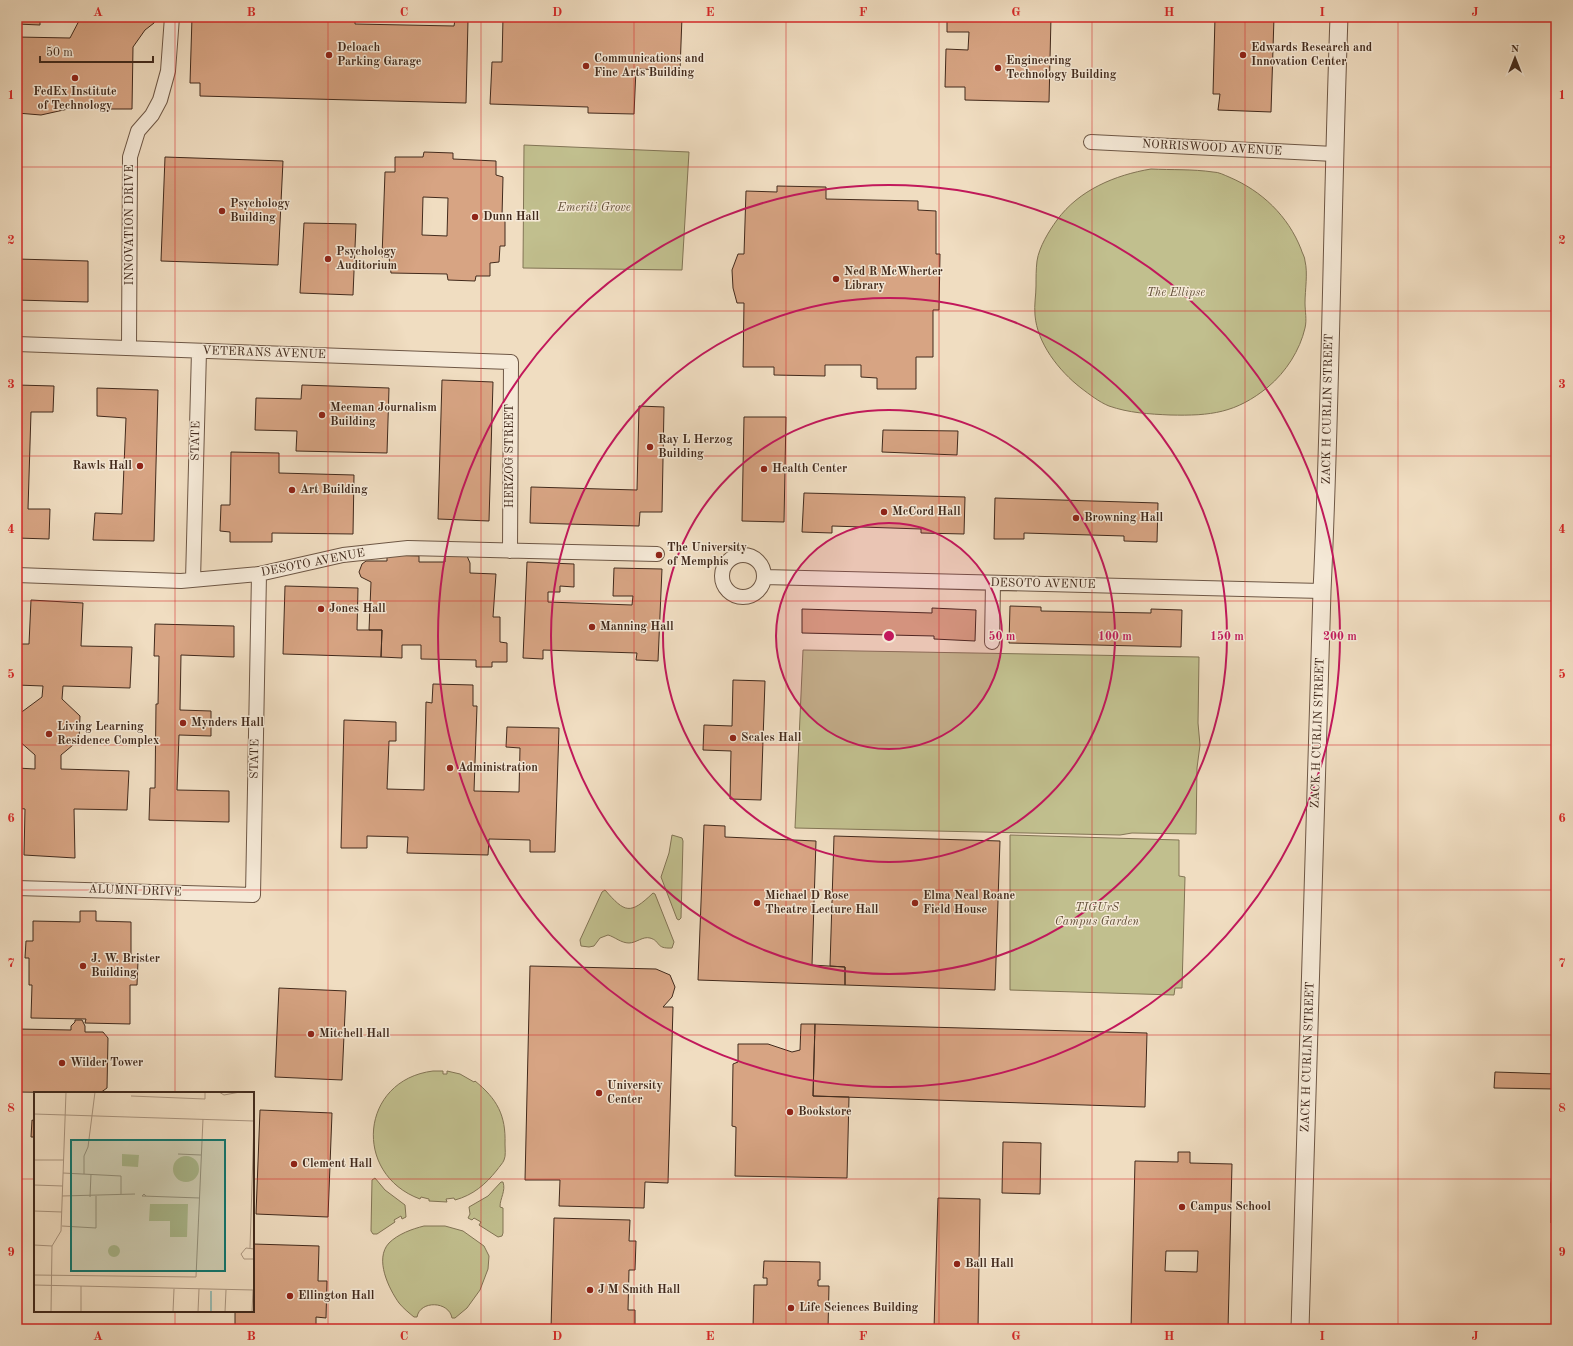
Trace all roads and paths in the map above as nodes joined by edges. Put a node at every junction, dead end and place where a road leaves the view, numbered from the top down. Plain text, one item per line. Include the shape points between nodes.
1 (172, 17) edge
2 (1339, 17) edge
3 (1091, 142) dead end
4 (1334, 154) junction
5 (17, 344) edge
6 (129, 348) junction
7 (198, 351) junction
8 (511, 362) joint
9 (510, 551) junction
10 (657, 554) dead end
11 (259, 574) junction
12 (17, 575) edge
13 (764, 577) dead end
14 (193, 580) junction
15 (993, 583) junction
16 (1322, 591) junction
17 (992, 642) dead end
18 (17, 888) edge
19 (253, 895) joint
20 (1300, 1329) edge

1 - 6 street, INNOVATION DRIVE via 168,71 160,100 152,115 138,131 130,157
2 - 4 street, ZACK H CURLIN STREET
3 - 4 street, NORRISWOOD AVENUE
4 - 16 street, ZACK H CURLIN STREET
5 - 6 street, VETERANS AVENUE
6 - 7 street, VETERANS AVENUE
7 - 8 street, VETERANS AVENUE
7 - 14 street, STATE
8 - 9 street, HERZOG STREET
9 - 10 street, DESOTO AVENUE
9 - 11 street, DESOTO AVENUE via 402,549 344,555
11 - 14 street, DESOTO AVENUE
11 - 19 street, STATE
12 - 14 street, DESOTO AVENUE
13 - 15 street, DESOTO AVENUE
15 - 16 street, DESOTO AVENUE
15 - 17 street
16 - 20 street, ZACK H CURLIN STREET
18 - 19 street, ALUMNI DRIVE

